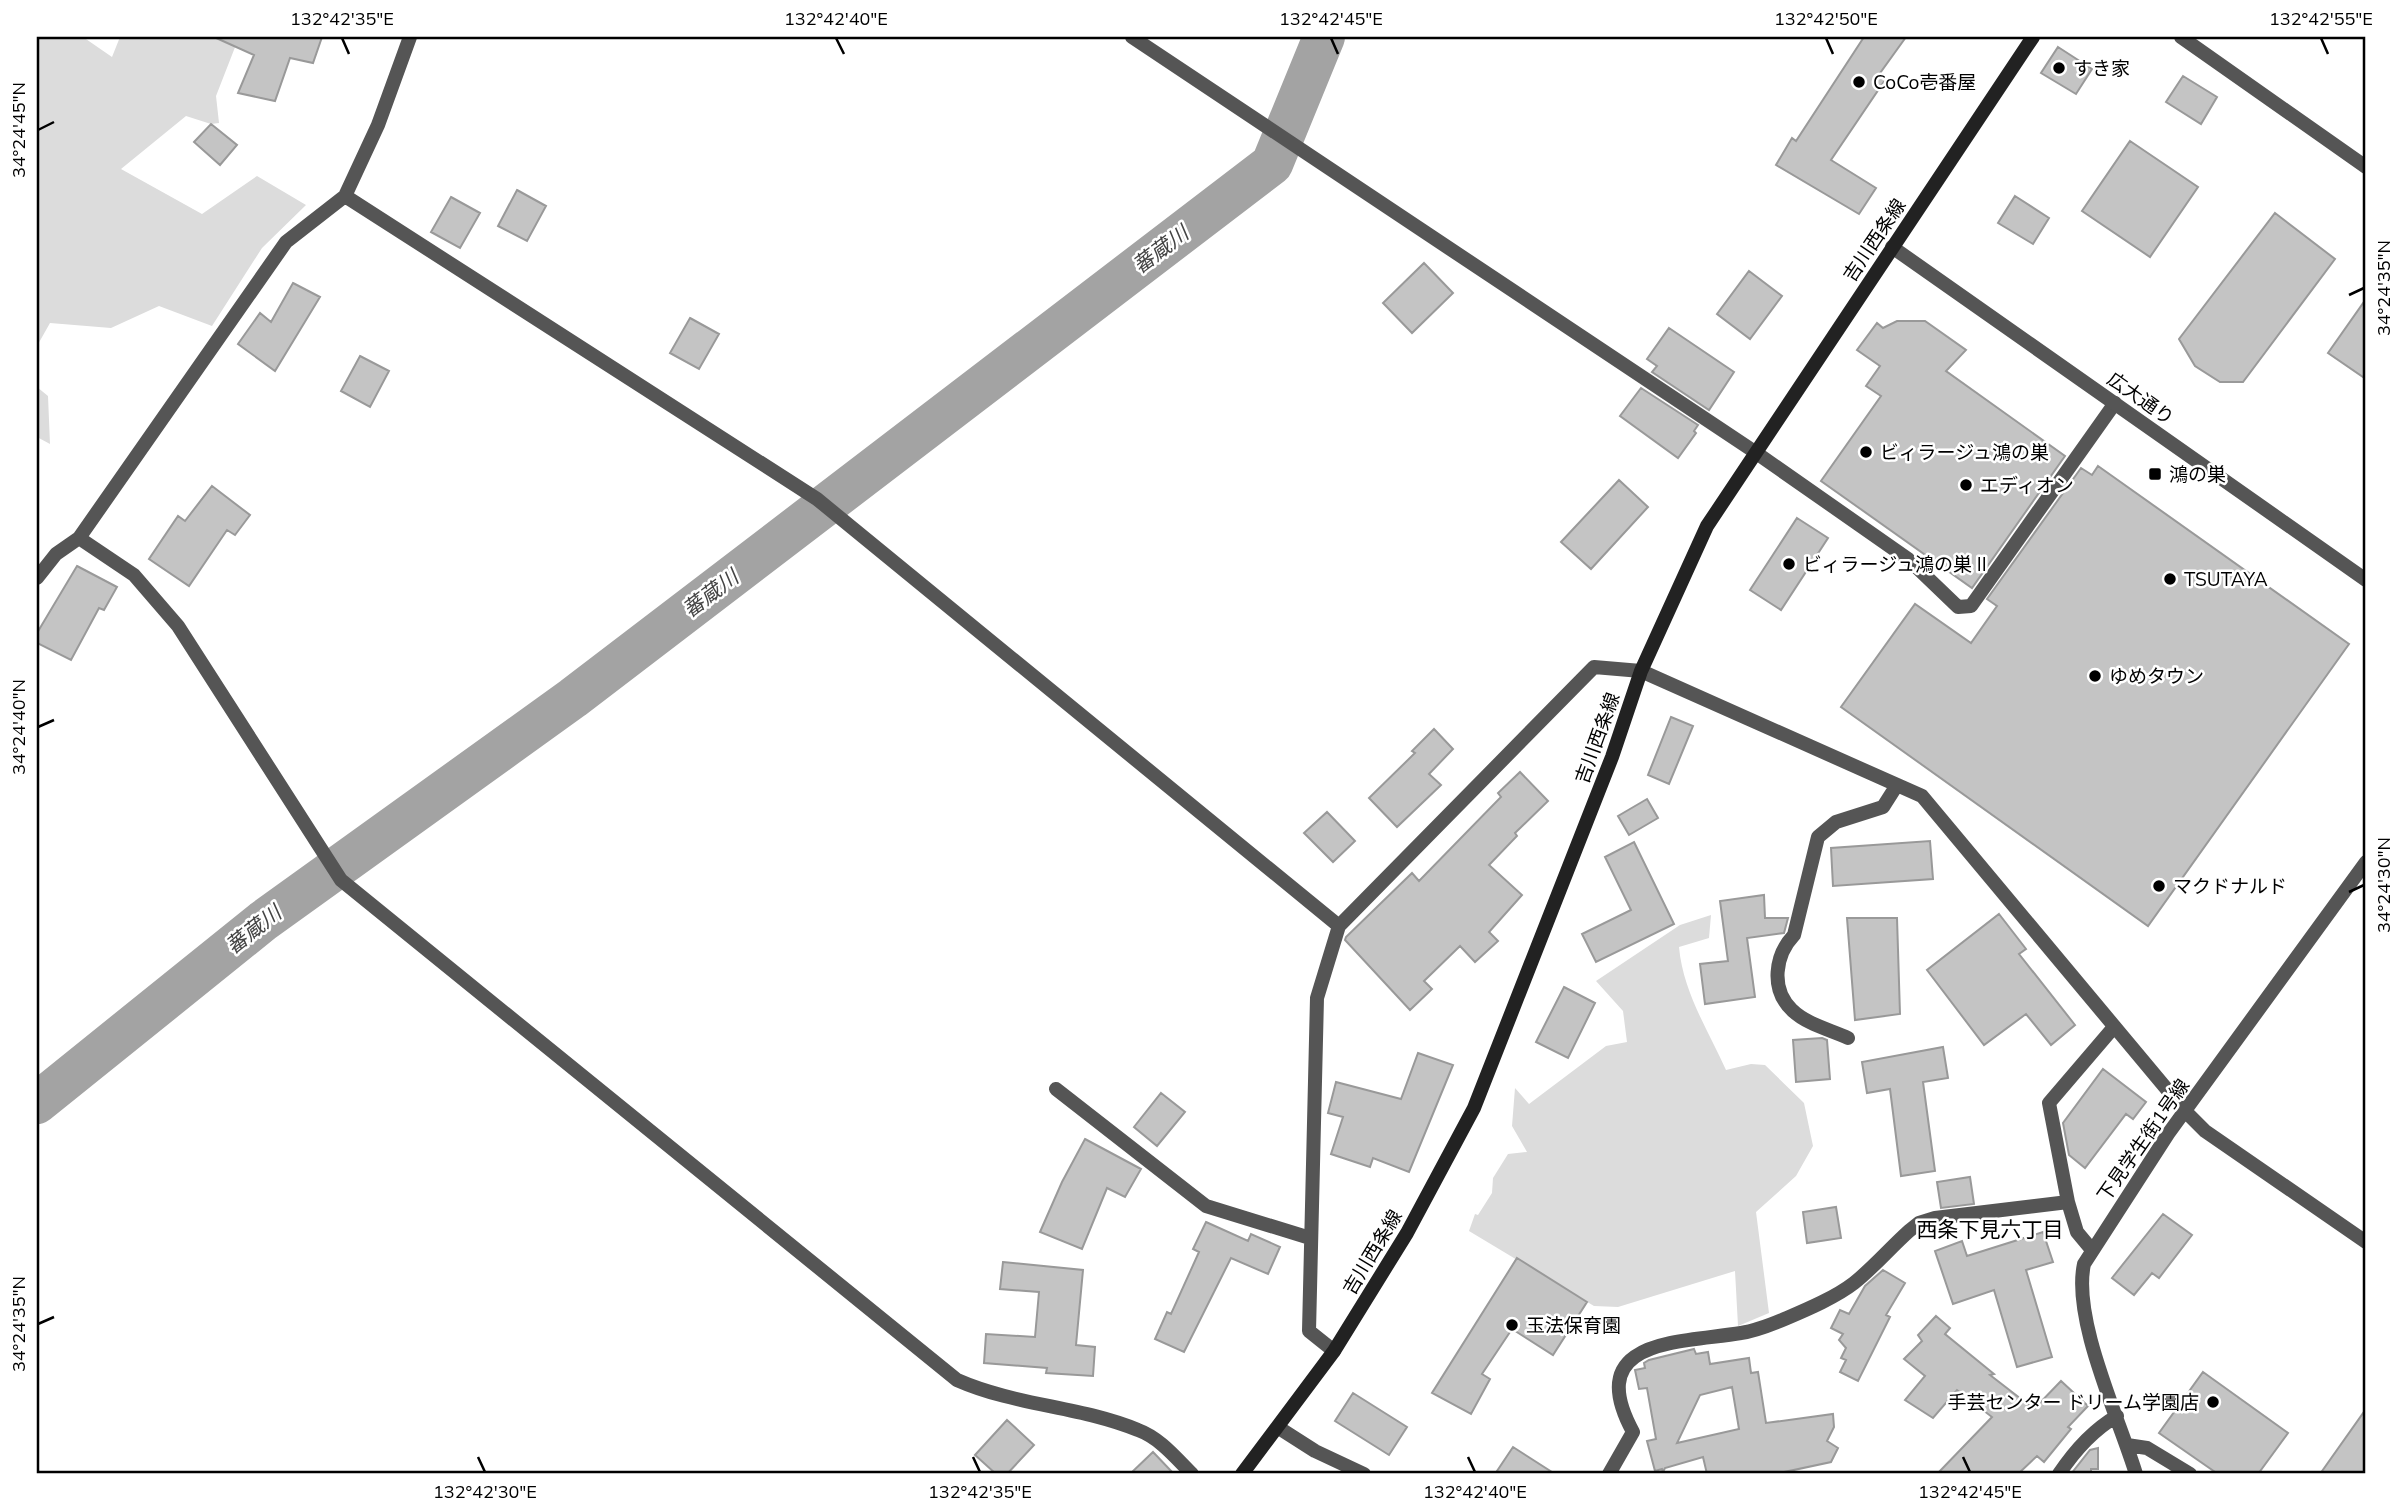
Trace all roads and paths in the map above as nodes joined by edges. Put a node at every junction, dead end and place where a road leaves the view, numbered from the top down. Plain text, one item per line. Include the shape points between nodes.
1 (410, 37) edge
2 (1132, 37) edge
3 (2033, 37) edge
4 (2181, 37) edge
5 (2366, 167) edge
6 (345, 196) junction
7 (1892, 247) junction
8 (2115, 403) junction
9 (1755, 452) junction
10 (79, 537) junction
11 (37, 578) edge
12 (2366, 580) edge
13 (1641, 671) junction
14 (1897, 785) junction
15 (2366, 862) edge
16 (2361, 881) edge
17 (1339, 926) junction
18 (2115, 1027) junction
19 (1848, 1038) dead end
20 (1056, 1089) dead end
21 (2185, 1111) junction
22 (2068, 1202) junction
23 (1310, 1238) junction
24 (2366, 1242) edge
25 (2092, 1250) junction
26 (1334, 1351) junction
27 (2117, 1416) junction
28 (1279, 1428) junction
29 (2127, 1445) junction
30 (1192, 1474) edge
31 (1242, 1474) edge
32 (1364, 1474) edge
33 (1609, 1474) edge
34 (2059, 1474) edge
35 (2136, 1474) edge
36 (2190, 1474) edge

1 - 6 street via 378,125
2 - 9 street
3 - 7 main road, 吉川西条線
4 - 5 street
6 - 10 street via 286,242
6 - 17 street via 817,499
7 - 8 street, 広大通り
7 - 9 main road, 吉川西条線
8 - 9 street via 1971,606 1958,607 1908,559
8 - 12 street, 広大通り
9 - 13 main road, 吉川西条線 via 1707,526
10 - 11 street
10 - 30 street via 134,575 178,626 341,880 957,1380 1019,1401 1139,1430 1157,1440
13 - 14 street
13 - 17 street via 1594,667
13 - 26 main road, 吉川西条線 via 1612,757 1474,1108 1407,1233
14 - 18 street via 1922,796
14 - 19 street via 1883,807 1836,822 1818,837 1794,935 1776,963 1791,1010
15 - 16 street, 下見学生街1号線
16 - 21 street, 下見学生街1号線
17 - 23 street via 1317,998
18 - 21 street
18 - 22 street via 2049,1103
20 - 23 street via 1206,1206
21 - 24 street via 2206,1131
21 - 25 street, 下見学生街1号線
22 - 25 street via 2077,1233
22 - 33 street via 1919,1223 1853,1284 1788,1318 1744,1333 1653,1345 1628,1363 1619,1382 1618,1400 1633,1432
23 - 26 street via 1309,1331
25 - 27 street, 下見学生街1号線 via 2084,1264 2080,1296
26 - 28 main road, 吉川西条線
27 - 29 street, 下見学生街1号線
27 - 34 street via 2100,1426
28 - 31 main road, 吉川西条線
28 - 32 street
29 - 35 street, 下見学生街1号線
29 - 36 street via 2147,1448

